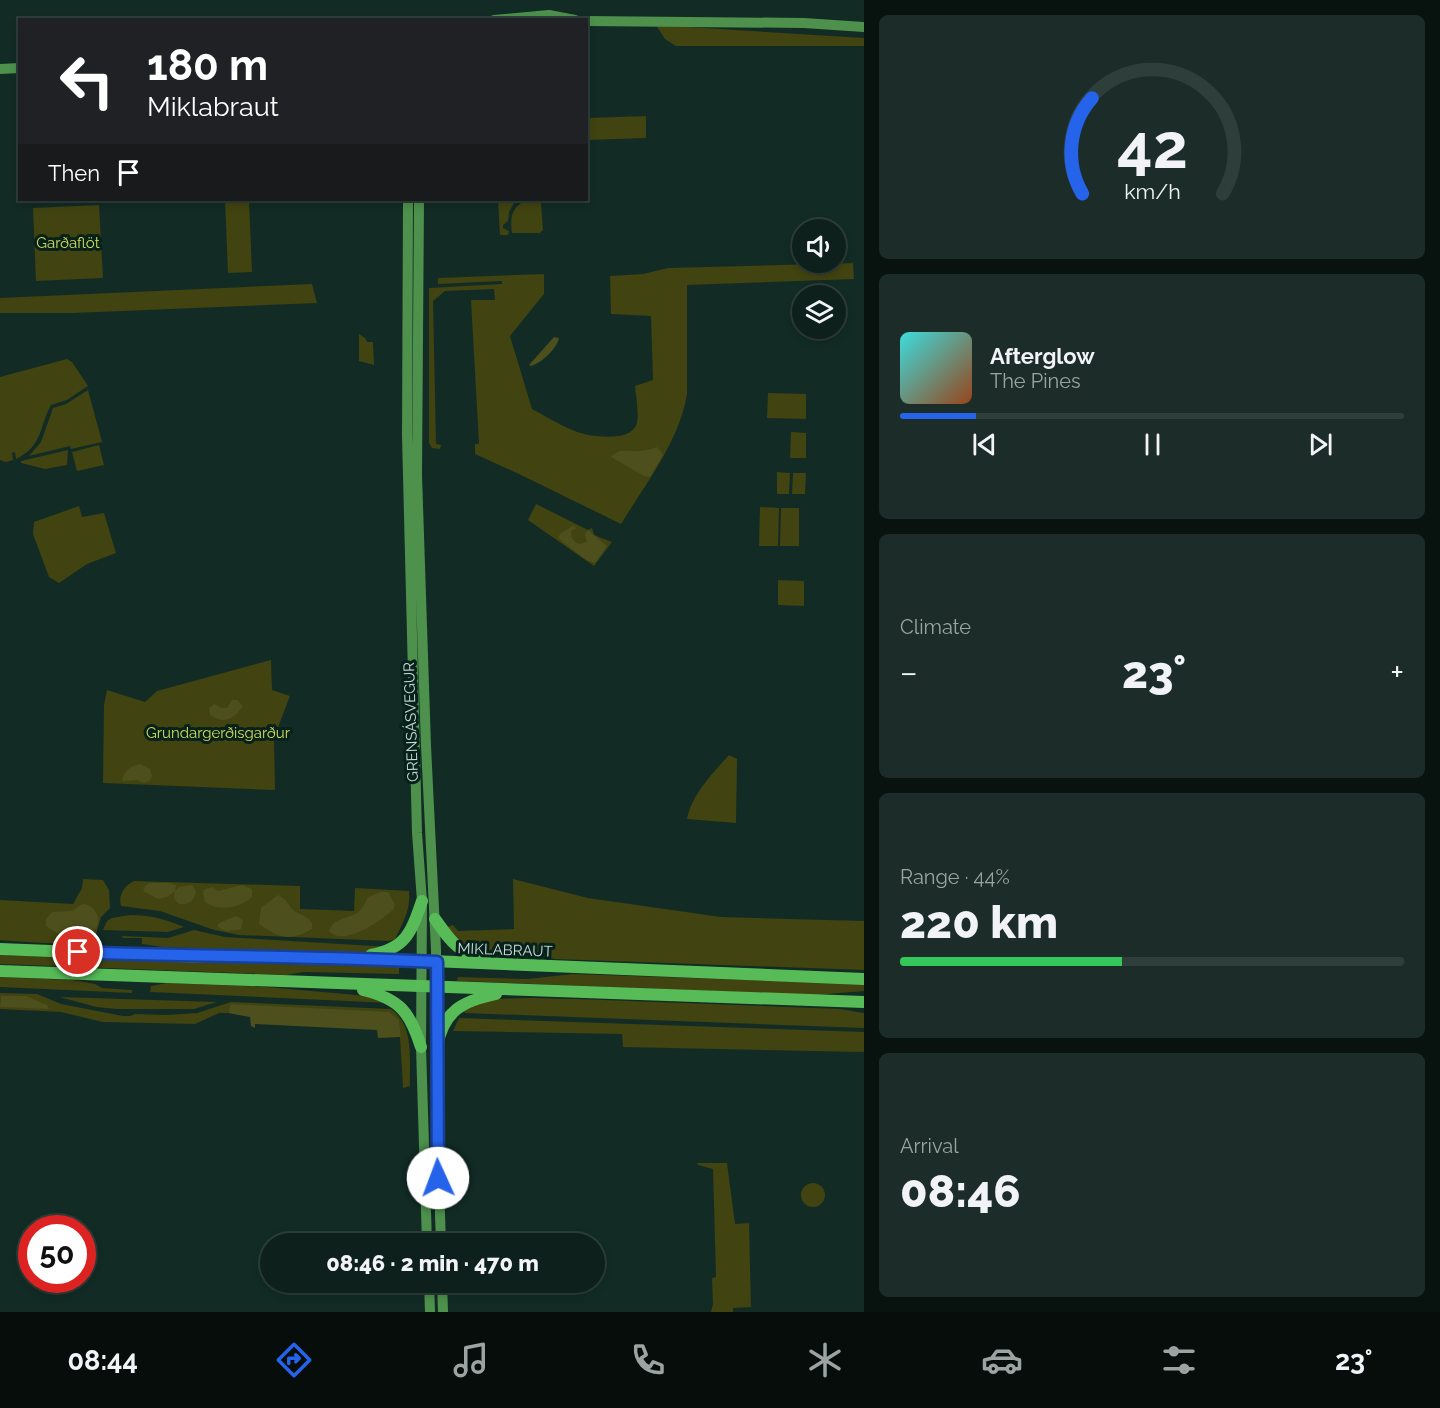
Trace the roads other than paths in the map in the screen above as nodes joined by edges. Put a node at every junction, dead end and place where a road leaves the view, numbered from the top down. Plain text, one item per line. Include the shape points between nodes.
1 (516, 18) edge
2 (565, 18) edge
3 (864, 19) edge
4 (588, 21) edge
5 (804, 23) junction
6 (864, 27) edge
7 (18, 68) edge
8 (0, 69) edge
9 (408, 201) edge
10 (419, 201) edge
11 (422, 901) junction
12 (435, 919) junction
13 (0, 949) edge
14 (359, 958) junction
15 (422, 961) junction
16 (437, 962) junction
17 (510, 965) junction
18 (0, 971) edge
19 (864, 979) edge
20 (333, 983) junction
21 (421, 987) junction
22 (437, 987) junction
23 (512, 990) junction
24 (844, 1001) junction
25 (864, 1002) edge
26 (864, 1008) edge
27 (437, 1046) junction
28 (421, 1047) junction
29 (427, 1233) edge
30 (441, 1233) edge
31 (429, 1293) edge
32 (442, 1293) edge
33 (430, 1312) edge
34 (443, 1312) edge

1 - 2 main road
3 - 5 main road
4 - 5 main road
5 - 6 main road
7 - 8 main road
9 - 11 main road, GRENSÁSVEGUR via 408,468
10 - 12 main road, GRENSÁSVEGUR via 417,475
11 - 14 highway via 403,942 382,953
11 - 15 main road, GRENSÁSVEGUR
12 - 16 main road, GRENSÁSVEGUR
12 - 17 highway via 462,951
13 - 14 highway, MIKLABRAUT
14 - 15 highway, MIKLABRAUT
15 - 16 highway, MIKLABRAUT
15 - 21 main road, GRENSÁSVEGUR
16 - 17 highway, MIKLABRAUT
16 - 22 main road, GRENSÁSVEGUR
17 - 19 highway, MIKLABRAUT
18 - 20 highway
20 - 21 highway
20 - 28 highway via 389,998 414,1026
21 - 22 highway
21 - 28 main road, GRENSÁSVEGUR
22 - 23 highway
22 - 27 main road, GRENSÁSVEGUR
23 - 24 highway
23 - 27 highway via 477,998 458,1008 440,1029
24 - 25 highway
24 - 26 highway
27 - 30 main road, GRENSÁSVEGUR
28 - 29 main road, GRENSÁSVEGUR
31 - 33 main road
32 - 34 main road

